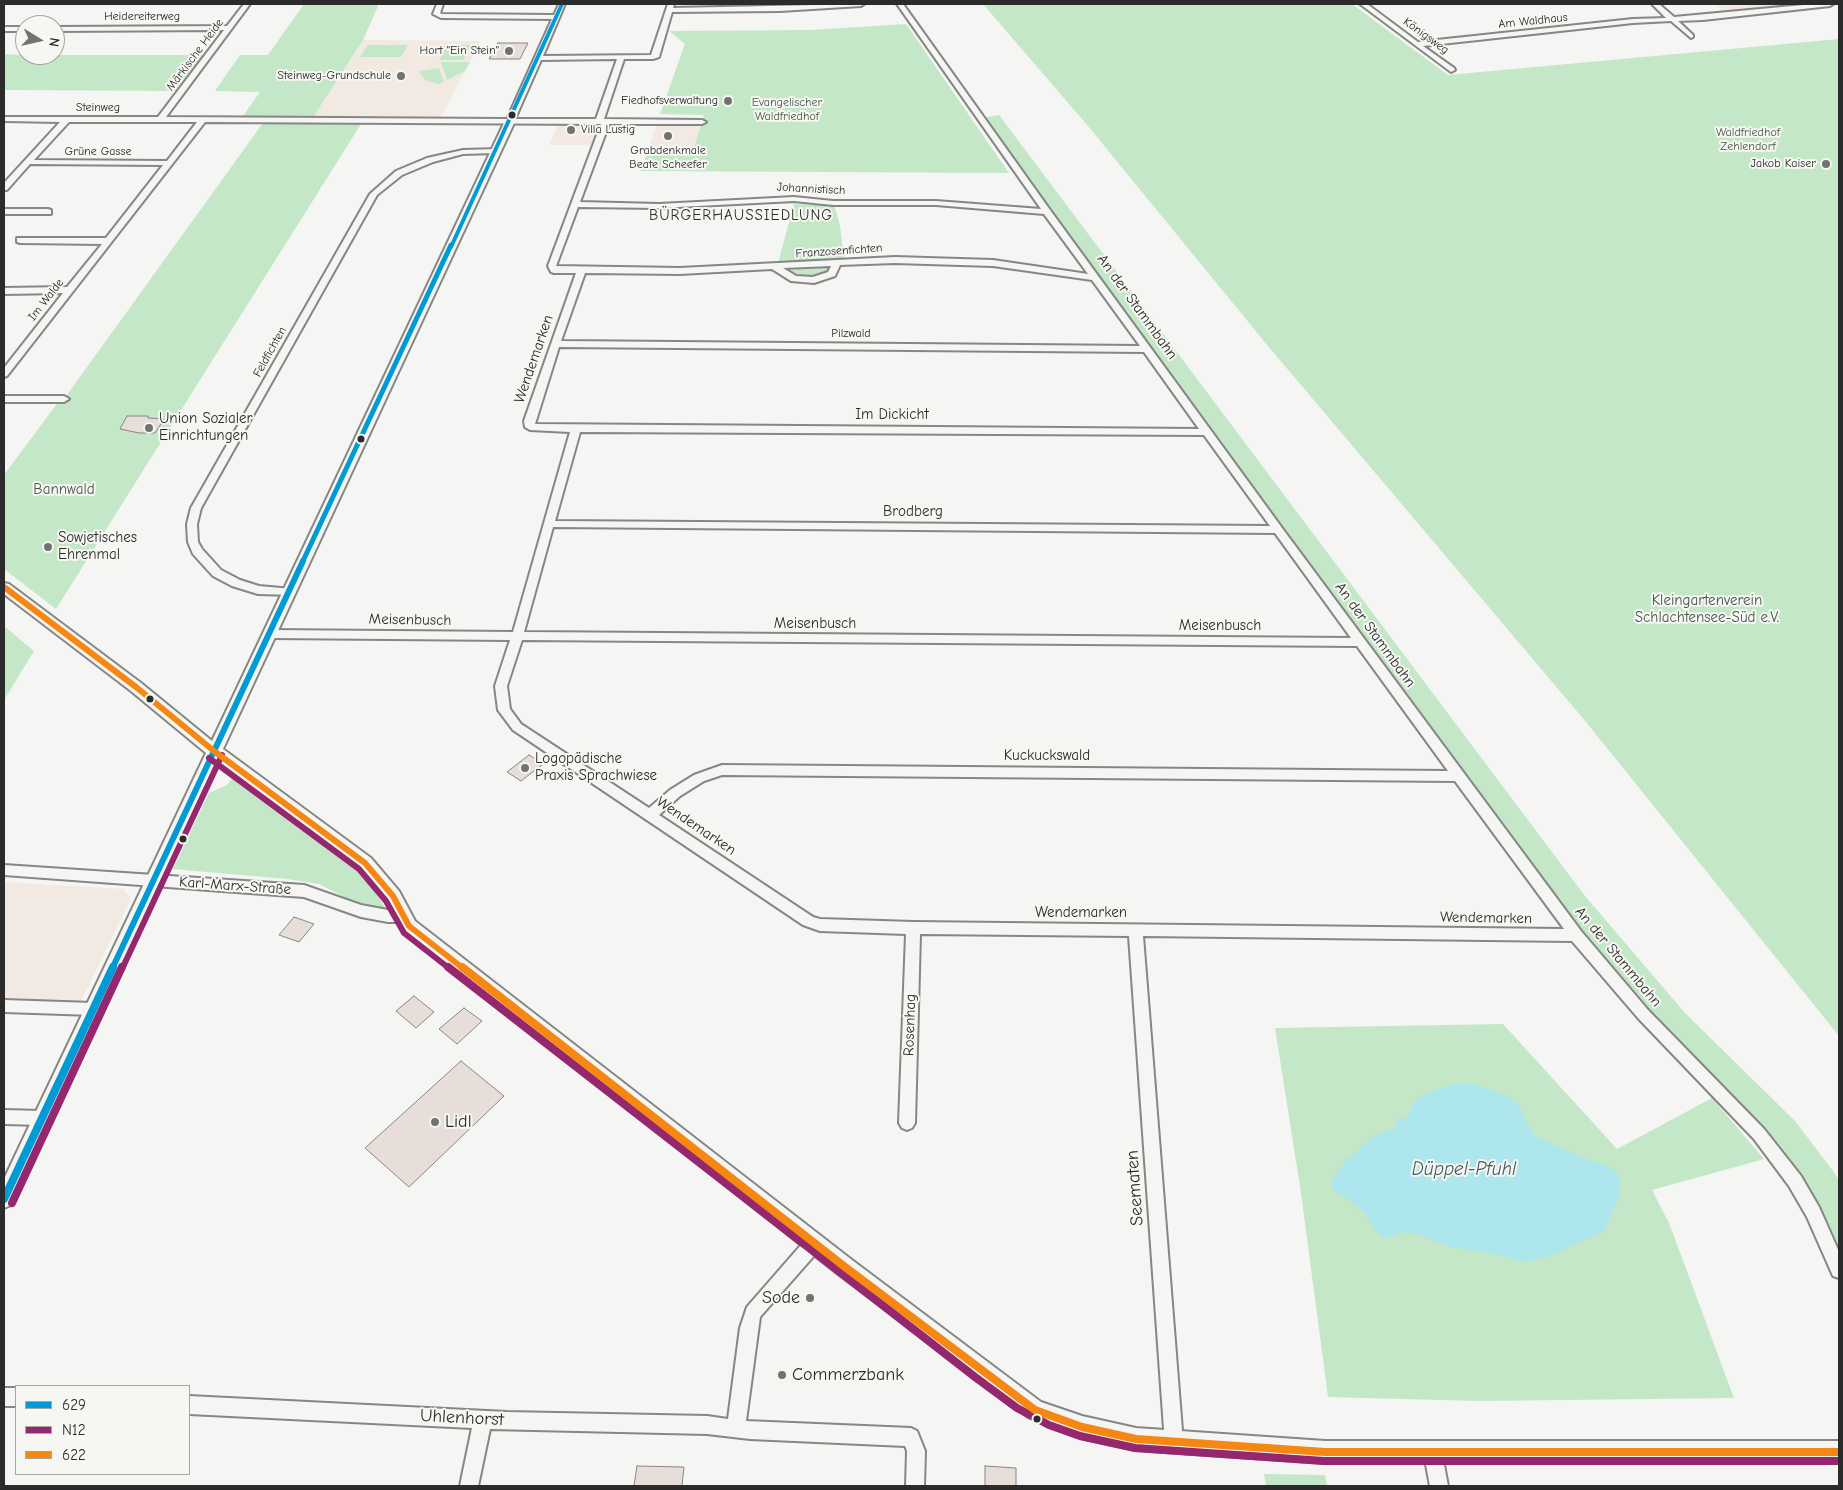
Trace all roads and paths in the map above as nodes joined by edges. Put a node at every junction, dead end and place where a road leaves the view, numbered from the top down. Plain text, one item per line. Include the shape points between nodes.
1 (248, 4) edge
2 (440, 4) edge
3 (562, 4) edge
4 (861, 4) edge
5 (900, 4) edge
6 (1363, 4) edge
7 (1655, 4) edge
8 (1830, 4) edge
9 (780, 6) edge
10 (671, 7) edge
11 (556, 18) junction
12 (1674, 19) junction
13 (229, 28) junction
14 (65, 29) edge
15 (1690, 36) dead end
16 (1419, 44) junction
17 (539, 58) junction
18 (621, 58) junction
19 (1451, 70) dead end
20 (4, 119) edge
21 (67, 119) junction
22 (160, 120) junction
23 (203, 120) junction
24 (510, 121) junction
25 (602, 122) junction
26 (702, 122) dead end
27 (495, 151) junction
28 (28, 162) junction
29 (169, 163) junction
30 (4, 188) edge
31 (574, 204) junction
32 (4, 212) edge
33 (48, 212) dead end
34 (1047, 212) junction
35 (20, 240) dead end
36 (108, 241) junction
37 (837, 263) junction
38 (776, 268) junction
39 (581, 271) junction
40 (1096, 278) junction
41 (70, 290) junction
42 (4, 291) edge
43 (556, 344) junction
44 (1146, 348) junction
45 (4, 374) edge
46 (4, 399) edge
47 (64, 399) dead end
48 (576, 429) junction
49 (1208, 432) junction
50 (549, 524) junction
51 (1278, 530) junction
52 (4, 587) edge
53 (288, 592) junction
54 (269, 634) junction
55 (517, 637) junction
56 (1360, 642) junction
57 (214, 751) junction
58 (1458, 776) junction
59 (650, 815) junction
60 (4, 870) edge
61 (153, 880) junction
62 (406, 921) junction
63 (913, 928) junction
64 (1134, 929) junction
65 (1576, 935) junction
66 (4, 1006) edge
67 (93, 1009) junction
68 (4, 1117) edge
69 (42, 1118) junction
70 (907, 1123) dead end
71 (4, 1199) edge
72 (814, 1243) junction
73 (1839, 1270) edge
74 (190, 1405) edge
75 (483, 1420) junction
76 (736, 1428) junction
77 (1174, 1444) junction
78 (1839, 1452) edge
79 (1433, 1454) junction
80 (470, 1486) edge
81 (915, 1486) edge
82 (1439, 1486) edge

1 - 13 street, Märkische Heide
2 - 11 street via 436,14 441,16
3 - 11 street
4 - 9 street
5 - 34 street, An der Stammbahn
6 - 16 street, Königsweg
7 - 12 street
8 - 12 street, Am Waldhaus
9 - 10 street
10 - 18 street via 656,55
11 - 17 street
12 - 15 street
12 - 16 street, Am Waldhaus
13 - 14 street, Heidereiterweg
13 - 22 street, Märkische Heide
16 - 19 street, Königsweg
17 - 18 street
17 - 24 street
18 - 25 street
20 - 21 street, Steinweg
21 - 22 street, Steinweg
21 - 28 street
22 - 23 street, Steinweg
23 - 24 street, Steinweg
23 - 29 street, Im Walde
24 - 25 street, Steinweg
24 - 27 street
25 - 26 street, Steinweg
25 - 31 street
27 - 53 street
27 - 53 street, Feldfichten via 463,152 424,162 399,173 374,194 196,508 192,524 193,542 217,573 236,584 258,590
28 - 29 street, Grüne Gasse
28 - 30 street
29 - 36 street, Im Walde
31 - 34 street, Johannistisch via 708,204 794,199 833,204 936,203
31 - 39 street via 552,268
32 - 33 street
34 - 40 street, An der Stammbahn
35 - 36 street
36 - 41 street, Im Walde
37 - 38 street, Franzosenfichten
37 - 38 street via 832,274 814,280 794,279
37 - 40 street, Franzosenfichten via 895,260 973,262
38 - 39 street, Franzosenfichten
39 - 43 street, Wendemarken
40 - 44 street, An der Stammbahn
41 - 42 street
41 - 45 street, Im Walde
43 - 44 street, Pilzwald
43 - 48 street, Wendemarken via 529,421 530,427
44 - 49 street, An der Stammbahn
46 - 47 street
48 - 49 street, Im Dickicht
48 - 50 street, Wendemarken
49 - 51 street, An der Stammbahn
50 - 51 street, Brodberg
50 - 55 street, Wendemarken
51 - 56 street, An der Stammbahn
52 - 57 street via 131,683
53 - 54 street
54 - 55 street, Meisenbusch
54 - 57 street
55 - 56 street, Meisenbusch
55 - 59 street, Wendemarken via 501,686 504,710 511,720
56 - 58 street, An der Stammbahn
57 - 61 street
57 - 62 street via 364,863 393,896
58 - 59 street, Kuckuckswald via 722,770 699,778
58 - 65 street, An der Stammbahn
59 - 63 street, Wendemarken via 808,921 820,926
60 - 61 street, Karl-Marx-Straße
61 - 62 street, Karl-Marx-Straße via 304,891 361,911
61 - 67 street
62 - 72 street
63 - 64 street, Wendemarken
63 - 70 street, Rosenhag
64 - 65 street, Wendemarken
64 - 77 street, Seematen
65 - 73 street, An der Stammbahn via 1643,1014 1759,1134 1795,1181
66 - 67 street
67 - 69 street
68 - 69 street
69 - 71 street
72 - 76 street via 754,1313 749,1328
72 - 77 street via 1035,1410 1087,1428
74 - 75 street, Uhlenhorst
75 - 76 street, Uhlenhorst
75 - 80 street
76 - 81 street, Uhlenhorst via 911,1438 916,1451
77 - 79 street
78 - 79 street
79 - 82 street

